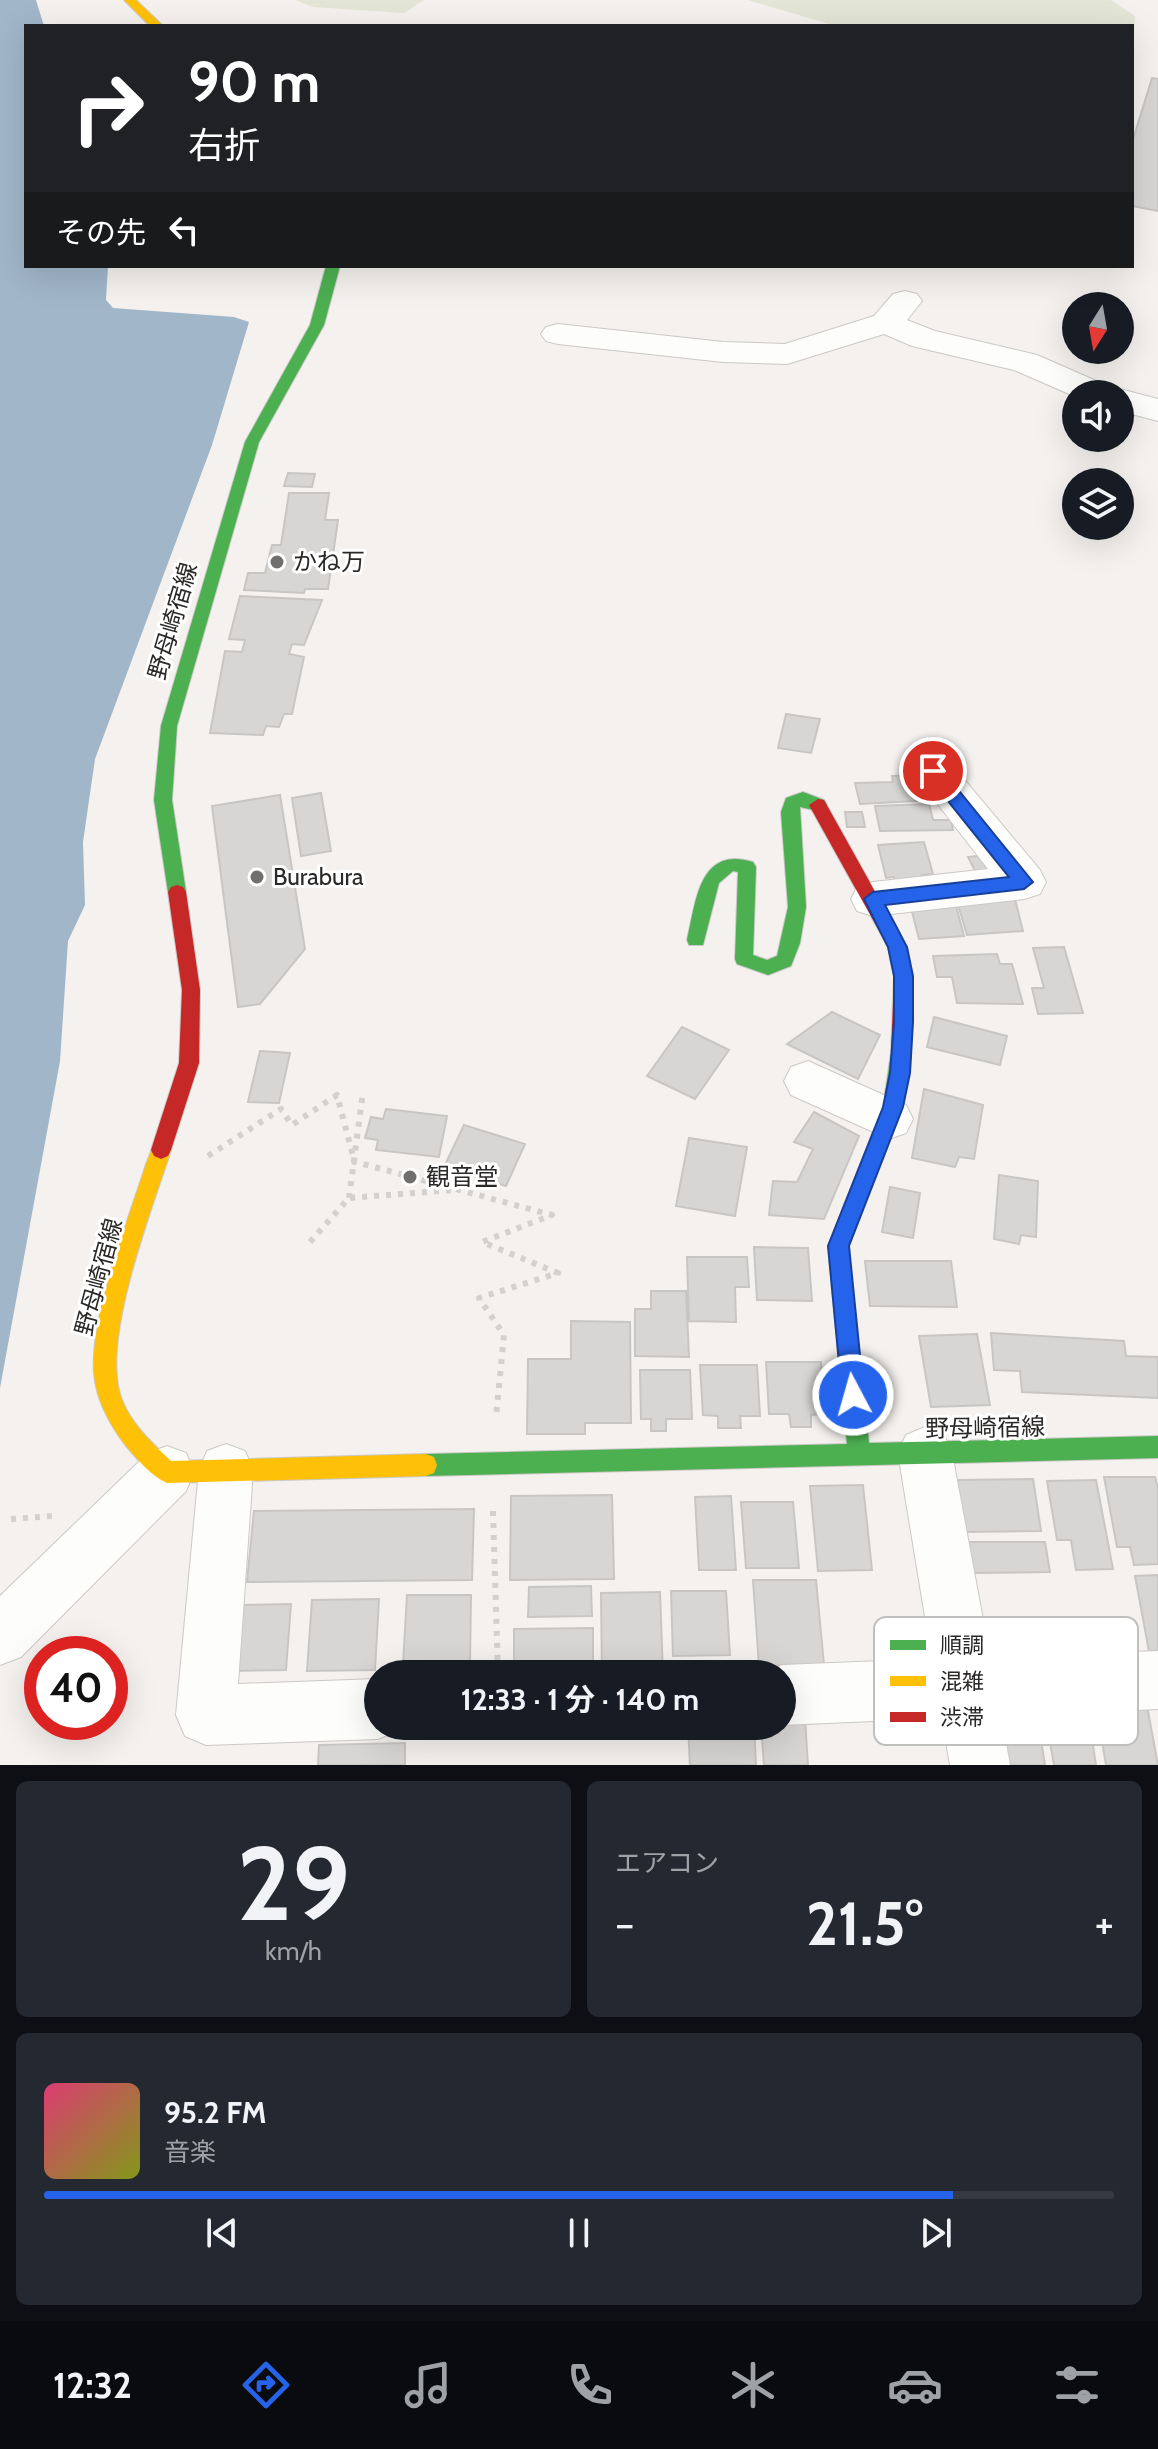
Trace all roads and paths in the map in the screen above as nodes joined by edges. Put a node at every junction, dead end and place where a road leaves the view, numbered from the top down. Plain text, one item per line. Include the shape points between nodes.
1 (130, 0) edge
2 (155, 24) edge
3 (333, 268) edge
4 (558, 334) dead end
5 (1062, 381) edge
6 (1134, 404) edge
7 (1158, 410) edge
8 (933, 771) dead end
9 (873, 899) junction
10 (696, 940) dead end
11 (808, 1081) dead end
12 (363, 1092) dead end
13 (889, 1119) junction
14 (352, 1158) junction
15 (458, 1189) junction
16 (146, 1195) junction
17 (349, 1198) junction
18 (310, 1242) dead end
19 (1158, 1447) edge
20 (925, 1453) junction
21 (859, 1454) junction
22 (491, 1462) junction
23 (226, 1470) junction
24 (167, 1472) junction
25 (954, 1617) edge
26 (0, 1636) edge
27 (498, 1660) edge
28 (1158, 1680) edge
29 (1138, 1681) edge
30 (874, 1692) edge
31 (796, 1694) edge
32 (364, 1709) edge
33 (976, 1745) edge
34 (980, 1765) edge

1 - 2 main road
3 - 16 main road, 野母崎宿線 via 317,325 252,442 169,726 163,800 191,990 189,1063
4 - 5 street via 787,354 896,312 924,339 1025,362
6 - 7 street
8 - 9 street via 1024,882
9 - 10 main road via 817,803 803,798 792,803 790,812 797,902 795,943 788,957 771,969 744,959 747,867 730,864 711,880
9 - 13 main road via 897,947 903,976 900,1073
11 - 13 street
12 - 14 path
13 - 21 main road via 838,1246
14 - 15 path
14 - 16 path via 337,1095 292,1125 281,1109
14 - 17 path
15 - 17 path
15 - 22 path via 552,1215 482,1242 558,1273 479,1298 504,1335
16 - 24 main road, 野母崎宿線 via 106,1324 103,1373 115,1411 136,1446
17 - 18 path
19 - 20 main road, 野母崎宿線
20 - 21 main road, 野母崎宿線
20 - 25 street
21 - 22 main road, 野母崎宿線
22 - 23 main road, 野母崎宿線
22 - 27 path
23 - 24 main road, 野母崎宿線
23 - 32 street via 206,1715
24 - 26 street
28 - 29 street
30 - 31 street
33 - 34 street

